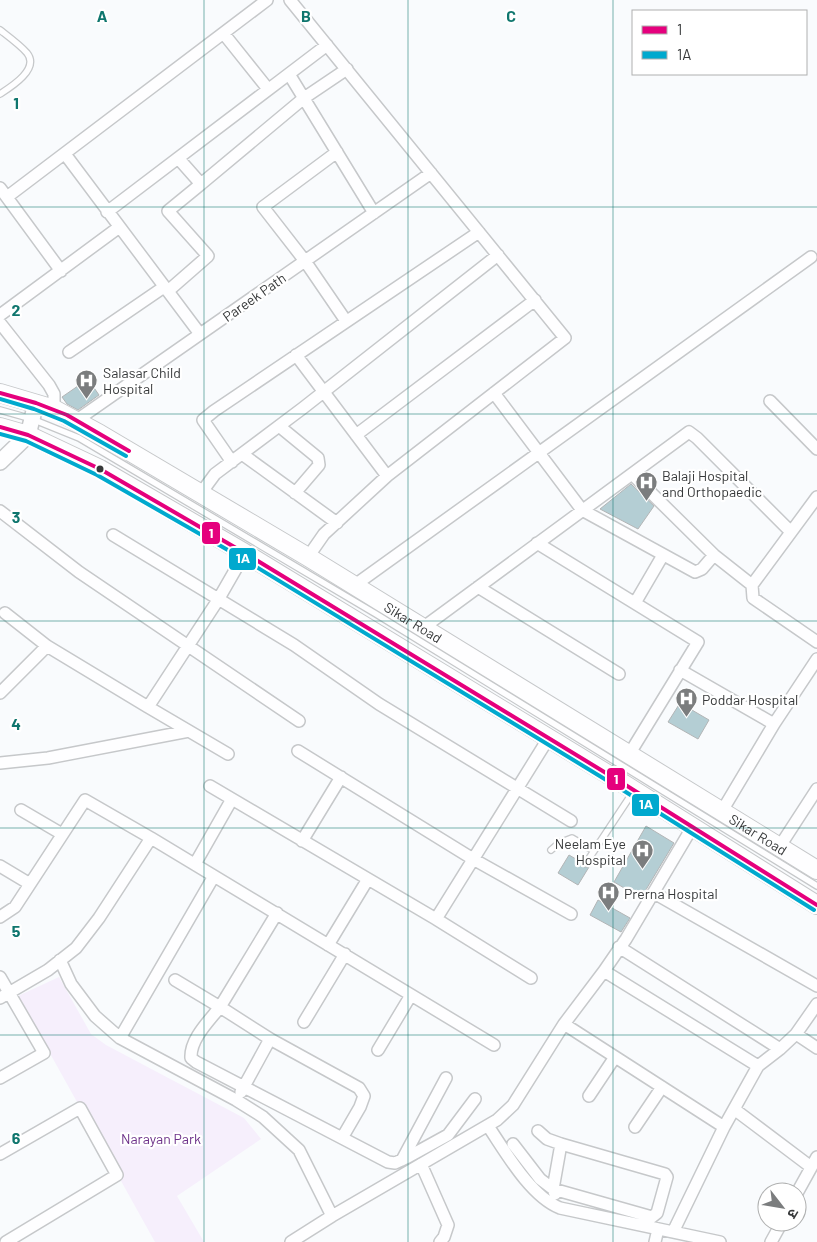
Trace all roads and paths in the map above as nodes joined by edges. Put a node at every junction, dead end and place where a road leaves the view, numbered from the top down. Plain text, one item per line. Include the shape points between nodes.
1 (267, 0) edge
2 (290, 0) edge
3 (0, 30) edge
4 (224, 34) junction
5 (327, 45) junction
6 (346, 69) junction
7 (289, 74) junction
8 (268, 89) junction
9 (0, 94) edge
10 (304, 98) junction
11 (337, 152) junction
12 (64, 154) junction
13 (178, 158) junction
14 (431, 173) junction
15 (202, 184) junction
16 (4, 192) edge
17 (107, 212) junction
18 (374, 213) junction
19 (118, 228) junction
20 (479, 232) junction
21 (498, 255) junction
22 (811, 257) dead end
23 (305, 261) junction
24 (61, 271) junction
25 (166, 289) junction
26 (534, 300) junction
27 (0, 315) edge
28 (346, 321) junction
29 (0, 323) edge
30 (200, 334) junction
31 (68, 352) dead end
32 (296, 355) junction
33 (323, 392) junction
34 (0, 393) edge
35 (494, 393) junction
36 (770, 401) dead end
37 (54, 409) junction
38 (0, 410) edge
39 (32, 419) junction
40 (77, 420) junction
41 (279, 426) junction
42 (0, 428) edge
43 (356, 435) junction
44 (817, 449) edge
45 (539, 453) junction
46 (242, 454) junction
47 (0, 462) edge
48 (232, 462) junction
49 (633, 475) junction
50 (387, 476) junction
51 (201, 493) junction
52 (295, 493) junction
53 (817, 497) edge
54 (0, 510) edge
55 (582, 510) junction
56 (336, 523) junction
57 (791, 532) junction
58 (113, 535) dead end
59 (536, 544) junction
60 (244, 553) junction
61 (663, 555) junction
62 (714, 555) junction
63 (308, 557) junction
64 (752, 584) junction
65 (355, 585) junction
66 (478, 586) junction
67 (218, 600) junction
68 (635, 604) junction
69 (5, 613) dead end
70 (424, 627) junction
71 (817, 642) edge
72 (189, 645) junction
73 (47, 646) junction
74 (817, 659) edge
75 (680, 670) junction
76 (619, 674) dead end
77 (0, 693) edge
78 (148, 707) junction
79 (300, 721) dead end
80 (774, 724) junction
81 (189, 731) junction
82 (548, 739) junction
83 (298, 751) dead end
84 (630, 753) junction
85 (228, 754) dead end
86 (0, 763) edge
87 (341, 777) junction
88 (210, 786) dead end
89 (517, 787) junction
90 (817, 788) edge
91 (635, 790) junction
92 (232, 800) junction
93 (21, 810) dead end
94 (722, 811) junction
95 (571, 821) dead end
96 (693, 826) junction
97 (62, 834) junction
98 (151, 838) junction
99 (302, 840) junction
100 (780, 846) junction
101 (551, 850) dead end
102 (594, 851) junction
103 (473, 859) junction
104 (586, 863) dead end
105 (195, 864) junction
106 (0, 866) edge
107 (817, 870) edge
108 (214, 876) junction
109 (368, 879) junction
110 (30, 884) junction
111 (817, 886) edge
112 (654, 893) junction
113 (817, 905) edge
114 (277, 914) junction
115 (571, 914) dead end
116 (0, 917) edge
117 (436, 919) junction
118 (328, 944) junction
119 (619, 947) junction
120 (345, 954) junction
121 (60, 960) junction
122 (604, 971) junction
123 (531, 978) dead end
124 (1, 980) edge
125 (175, 980) dead end
126 (817, 986) edge
127 (5, 995) edge
128 (411, 995) junction
129 (817, 1004) edge
130 (220, 1007) junction
131 (304, 1022) dead end
132 (564, 1024) junction
133 (796, 1034) junction
134 (120, 1038) junction
135 (270, 1039) junction
136 (494, 1045) dead end
137 (817, 1048) edge
138 (780, 1049) junction
139 (378, 1050) dead end
140 (615, 1057) junction
141 (758, 1066) junction
142 (0, 1078) edge
143 (446, 1078) dead end
144 (244, 1087) junction
145 (662, 1087) junction
146 (588, 1096) dead end
147 (236, 1100) junction
148 (475, 1100) dead end
149 (734, 1109) junction
150 (488, 1126) junction
151 (635, 1127) dead end
152 (724, 1127) junction
153 (538, 1131) dead end
154 (342, 1138) junction
155 (513, 1144) dead end
156 (561, 1144) junction
157 (0, 1154) edge
158 (817, 1157) edge
159 (402, 1160) junction
160 (421, 1164) junction
161 (811, 1167) junction
162 (803, 1182) edge
163 (553, 1188) junction
164 (554, 1206) junction
165 (332, 1216) junction
166 (658, 1229) junction
167 (673, 1232) junction
168 (6, 1242) edge
169 (292, 1242) edge
170 (440, 1242) edge
171 (655, 1242) edge
172 (720, 1242) edge

1 - 4 street
2 - 5 street
3 - 9 lane via 30,60 21,78
4 - 8 street
4 - 12 street
5 - 6 street
5 - 7 street
6 - 10 street
6 - 14 street
7 - 8 street
7 - 10 street
8 - 13 street
10 - 11 street
10 - 15 street
11 - 18 street
11 - 23 street via 263,206
12 - 16 street
12 - 17 street
13 - 15 street
13 - 17 street
14 - 18 street, Pareek Path
14 - 20 street
15 - 25 street via 168,212 208,256
16 - 24 street
17 - 19 street
18 - 23 street, Pareek Path
19 - 24 street
19 - 25 street
20 - 21 street
20 - 28 street
21 - 26 street
21 - 33 street
22 - 45 street
23 - 28 street
23 - 30 street, Pareek Path
24 - 27 street
25 - 30 street
25 - 31 street
26 - 35 street via 565,338
26 - 43 street
28 - 32 street
29 - 37 street via 49,385 54,394
30 - 40 street, Pareek Path
32 - 33 street
32 - 48 street via 203,420
33 - 41 street
33 - 43 street
34 - 39 main road, Sikar Road
35 - 45 street
35 - 50 street
36 - 44 street
37 - 39 main road, Sikar Road
37 - 40 main road, Sikar Road
38 - 39 lane
39 - 42 main road
39 - 47 street
39 - 60 main road via 100,469
39 - 111 lane via 79,438 201,509
40 - 51 main road, Sikar Road
41 - 46 street
41 - 52 street via 318,458 319,465
43 - 50 street
45 - 55 street
45 - 65 street
46 - 48 street
46 - 52 street
48 - 51 street via 215,474
49 - 55 street
49 - 57 street via 689,432
49 - 62 street
50 - 56 street
51 - 63 main road, Sikar Road
52 - 56 street
53 - 57 street
54 - 72 street via 79,572
55 - 59 street
55 - 61 street
56 - 63 street
57 - 64 street
58 - 67 street
59 - 66 street
59 - 68 street
60 - 67 street
60 - 82 main road
61 - 62 street via 695,572
61 - 68 street
62 - 64 street
63 - 65 main road, Sikar Road
64 - 71 street via 753,598
65 - 70 main road, Sikar Road
66 - 70 street
66 - 76 street
67 - 72 street
67 - 89 street
68 - 75 street via 698,642
69 - 73 street
70 - 84 main road, Sikar Road
72 - 78 street
72 - 79 street
73 - 77 street
73 - 78 street
74 - 80 street
75 - 80 street
75 - 84 street
78 - 81 street
80 - 94 street
81 - 85 street
81 - 86 street via 48,758
82 - 89 street
82 - 91 main road
83 - 87 street
84 - 94 main road, Sikar Road
87 - 99 street
87 - 103 street
88 - 92 street
89 - 95 street
89 - 103 street
90 - 100 street
91 - 96 main road
91 - 102 lane
92 - 99 street
92 - 105 street
93 - 97 street
94 - 100 main road, Sikar Road
96 - 112 street
96 - 113 main road
97 - 98 street via 85,800
97 - 110 street
98 - 105 street
98 - 121 street via 99,918 76,948
99 - 109 street
100 - 107 main road, Sikar Road
101 - 102 lane via 572,838
102 - 104 lane
103 - 115 street
103 - 117 street
105 - 108 street
106 - 110 street
108 - 114 street
108 - 134 street
109 - 117 street
109 - 118 street
110 - 116 street via 15,907
112 - 119 street
112 - 126 street
114 - 118 street
114 - 130 street
117 - 123 street
118 - 120 street
119 - 122 street
119 - 138 street
120 - 128 street
120 - 131 street
121 - 127 street
121 - 134 street via 71,984 95,1016
122 - 132 street
122 - 141 street
124 - 127 street
125 - 130 street
127 - 142 street via 44,1052
128 - 136 street
128 - 139 street
129 - 133 street
130 - 135 street
130 - 144 street via 195,1040 191,1058
132 - 140 street
132 - 150 street via 513,1105
133 - 137 street
133 - 138 street
134 - 147 street
135 - 144 street
135 - 154 street via 359,1088 364,1096
138 - 141 street
140 - 145 street
140 - 146 street
141 - 149 street
143 - 159 street
144 - 147 street
144 - 154 street
145 - 151 street
145 - 152 street
147 - 165 street via 263,1117 298,1150
148 - 159 street via 448,1135
149 - 152 street
149 - 161 street
150 - 160 street
150 - 164 street via 526,1181
152 - 167 street
153 - 156 street via 547,1139
154 - 159 street via 388,1162
155 - 163 street via 540,1179
156 - 163 street
156 - 163 street via 662,1172 667,1177 657,1213 652,1216
157 - 168 street via 80,1108 117,1175
158 - 161 street
160 - 165 street
160 - 170 street via 448,1225
161 - 162 street
163 - 164 street via 556,1196
164 - 166 street
165 - 169 street
166 - 167 street
166 - 171 street
167 - 172 street

